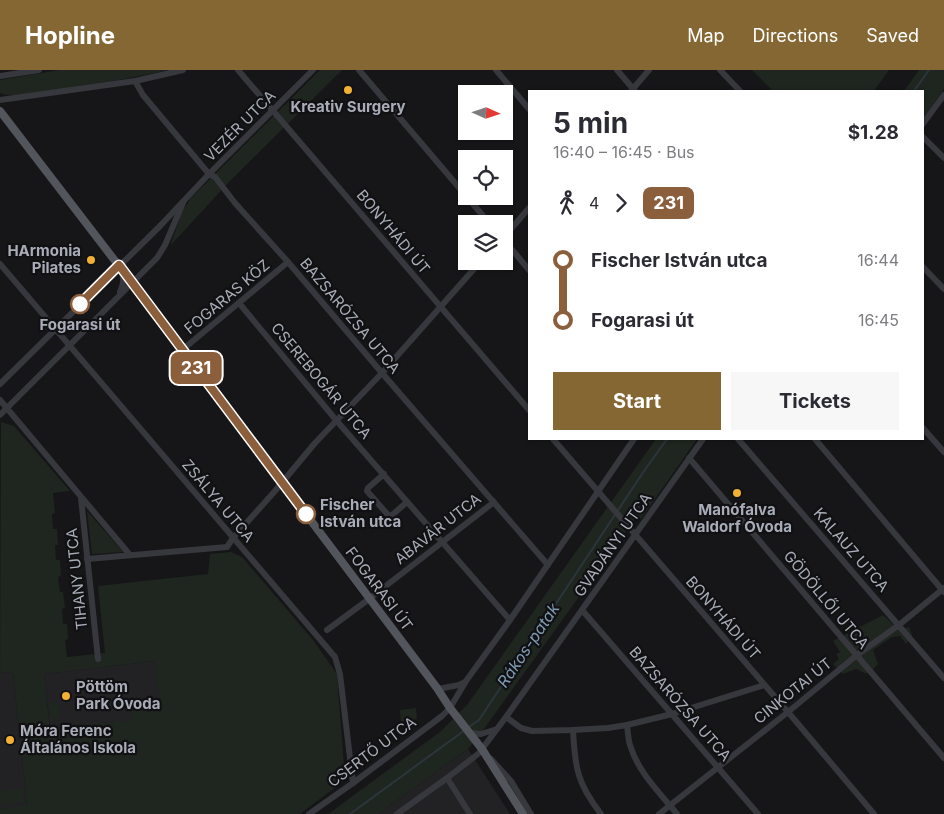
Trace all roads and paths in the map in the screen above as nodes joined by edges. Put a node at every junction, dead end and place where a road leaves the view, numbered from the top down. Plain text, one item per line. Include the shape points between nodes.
1 (38, 70) edge
2 (183, 70) edge
3 (238, 70) edge
4 (313, 70) edge
5 (359, 70) edge
6 (496, 70) edge
7 (617, 70) edge
8 (649, 70) edge
9 (720, 70) edge
10 (4, 74) edge
11 (136, 81) junction
12 (632, 90) edge
13 (634, 90) edge
14 (739, 90) edge
15 (944, 95) edge
16 (0, 100) edge
17 (528, 107) edge
18 (273, 110) junction
19 (0, 111) edge
20 (924, 121) edge
21 (924, 138) edge
22 (944, 158) edge
23 (209, 174) junction
24 (185, 199) junction
25 (528, 209) edge
26 (482, 215) edge
27 (160, 226) junction
28 (513, 226) edge
29 (170, 232) junction
30 (513, 251) edge
31 (288, 262) junction
32 (0, 264) edge
33 (119, 265) junction
34 (924, 268) edge
35 (528, 269) edge
36 (473, 270) edge
37 (132, 283) junction
38 (944, 289) edge
39 (118, 297) junction
40 (239, 303) junction
41 (440, 307) junction
42 (55, 329) junction
43 (70, 346) junction
44 (182, 350) junction
45 (382, 372) junction
46 (0, 384) edge
47 (0, 400) edge
48 (7, 408) junction
49 (528, 409) edge
50 (0, 415) edge
51 (336, 420) junction
52 (924, 429) edge
53 (554, 440) edge
54 (633, 440) edge
55 (702, 440) edge
56 (739, 440) edge
57 (816, 440) edge
58 (944, 452) edge
59 (689, 458) junction
60 (384, 474) junction
61 (282, 482) junction
62 (598, 492) junction
63 (81, 497) junction
64 (407, 502) junction
65 (494, 502) junction
66 (635, 535) junction
67 (233, 538) junction
68 (442, 542) junction
69 (130, 555) junction
70 (87, 558) junction
71 (548, 566) junction
72 (943, 590) edge
73 (369, 599) junction
74 (582, 610) junction
75 (510, 620) junction
76 (899, 625) junction
77 (327, 630) dead end
78 (857, 655) junction
79 (98, 659) dead end
80 (944, 678) edge
81 (466, 681) junction
82 (764, 685) junction
83 (438, 689) junction
84 (450, 708) junction
85 (788, 712) junction
86 (672, 714) junction
87 (506, 717) junction
88 (627, 725) junction
89 (498, 728) junction
90 (573, 730) junction
91 (469, 733) junction
92 (482, 749) junction
93 (944, 758) edge
94 (718, 767) junction
95 (447, 778) junction
96 (353, 783) junction
97 (670, 806) junction
98 (309, 814) edge
99 (397, 814) edge
100 (470, 814) edge
101 (523, 814) edge
102 (531, 814) edge
103 (600, 814) edge
104 (659, 814) edge
105 (677, 814) edge
106 (758, 814) edge
107 (874, 814) edge

1 - 10 street
2 - 11 street
3 - 18 street, BONYHÁDI ÚT
4 - 18 street, VEZÉR UTCA
5 - 26 street
6 - 17 street
7 - 12 street
8 - 13 street
9 - 14 street
11 - 16 street
11 - 23 street, BAZSARÓZSA UTCA via 143,95
15 - 20 street
18 - 23 street, VEZÉR UTCA
18 - 41 street, BONYHÁDI ÚT
19 - 33 main road, FOGARASI ÚT
21 - 22 street
23 - 24 street, VEZÉR UTCA
23 - 31 street, BAZSARÓZSA UTCA
24 - 27 street, VEZÉR UTCA
24 - 29 street, VEZÉR UTCA
25 - 28 street
27 - 29 street via 168,227
27 - 33 street, VEZÉR UTCA
29 - 37 street, VEZÉR UTCA via 156,258
30 - 35 street
31 - 40 street, FOGARAS KÖZ
31 - 45 street, BAZSARÓZSA UTCA
32 - 42 street, ZSÁLYA UTCA
33 - 37 main road, FOGARASI ÚT
33 - 39 street via 124,276
33 - 42 street, VEZÉR UTCA
34 - 38 street
36 - 41 street
37 - 39 street, VEZÉR UTCA
37 - 44 main road, FOGARASI ÚT
39 - 43 street, VEZÉR UTCA
40 - 44 street, FOGARAS KÖZ
40 - 51 street, CSEREBOGÁR UTCA
41 - 45 street
41 - 49 street, BONYHÁDI ÚT
42 - 43 street, ZSÁLYA UTCA
42 - 46 street, VEZÉR UTCA
43 - 48 street, VEZÉR UTCA
43 - 67 street, ZSÁLYA UTCA
44 - 61 main road, FOGARASI ÚT
45 - 51 street
45 - 65 street, BAZSARÓZSA UTCA
47 - 48 street, TIHANY UTCA
48 - 50 street, VEZÉR UTCA
48 - 63 street, TIHANY UTCA
51 - 60 street, CSEREBOGÁR UTCA
51 - 61 street
52 - 58 street
53 - 62 street, BONYHÁDI ÚT
54 - 62 street
55 - 59 street, GVADÁNYI UTCA
56 - 76 street, KALAUZ UTCA
57 - 72 street
59 - 66 street, GVADÁNYI UTCA
59 - 78 street, GÖDÖLLŐI UTCA
60 - 64 street, CSEREBOGÁR UTCA
60 - 64 street via 367,491 391,516
61 - 67 street
61 - 73 main road, FOGARASI ÚT
62 - 66 street, BONYHÁDI ÚT
62 - 71 street
63 - 69 street, TIHANY UTCA
63 - 70 street, TIHANY UTCA
64 - 68 street, CSEREBOGÁR UTCA
65 - 68 street, ABAVÁR UTCA
65 - 71 street, BAZSARÓZSA UTCA
66 - 74 street, GVADÁNYI UTCA
66 - 82 street, BONYHÁDI ÚT
67 - 69 street via 227,547
67 - 96 street, ZSÁLYA UTCA via 335,657 340,674
68 - 73 street, ABAVÁR UTCA
68 - 75 street, CSEREBOGÁR UTCA
69 - 70 street
70 - 79 street, TIHANY UTCA
71 - 75 street
72 - 76 street, CINKOTAI ÚT
73 - 77 street, ABAVÁR UTCA
73 - 83 main road, FOGARASI ÚT
74 - 86 street, BAZSARÓZSA UTCA
74 - 87 street, GVADÁNYI UTCA
75 - 81 street
76 - 78 street, CINKOTAI ÚT
76 - 80 street, KALAUZ UTCA
78 - 85 street, CINKOTAI ÚT
78 - 93 street, GÖDÖLLŐI UTCA
81 - 83 street
81 - 84 street
82 - 85 street, BONYHÁDI ÚT
82 - 86 street
83 - 84 main road, FOGARASI ÚT
84 - 91 main road, FOGARASI ÚT
84 - 96 street, CSERTŐ UTCA
85 - 94 street, CINKOTAI ÚT
85 - 107 street, BONYHÁDI ÚT
86 - 88 street
86 - 94 street, BAZSARÓZSA UTCA
87 - 89 street, GVADÁNYI UTCA
87 - 90 street via 521,728 532,731
88 - 90 street
88 - 97 street via 636,760
89 - 91 street via 481,734
89 - 92 street, GVADÁNYI UTCA
90 - 103 street via 579,776
91 - 92 main road, FOGARASI ÚT
92 - 95 street, GVADÁNYI UTCA
92 - 101 main road, FOGARASI ÚT
92 - 102 street, FOGARASI ÚT via 511,781
94 - 97 street, CINKOTAI ÚT
94 - 106 street, BAZSARÓZSA UTCA
95 - 99 street, GVADÁNYI UTCA
95 - 100 street
96 - 98 street, CSERTŐ UTCA
97 - 104 street, CINKOTAI ÚT
97 - 105 street

